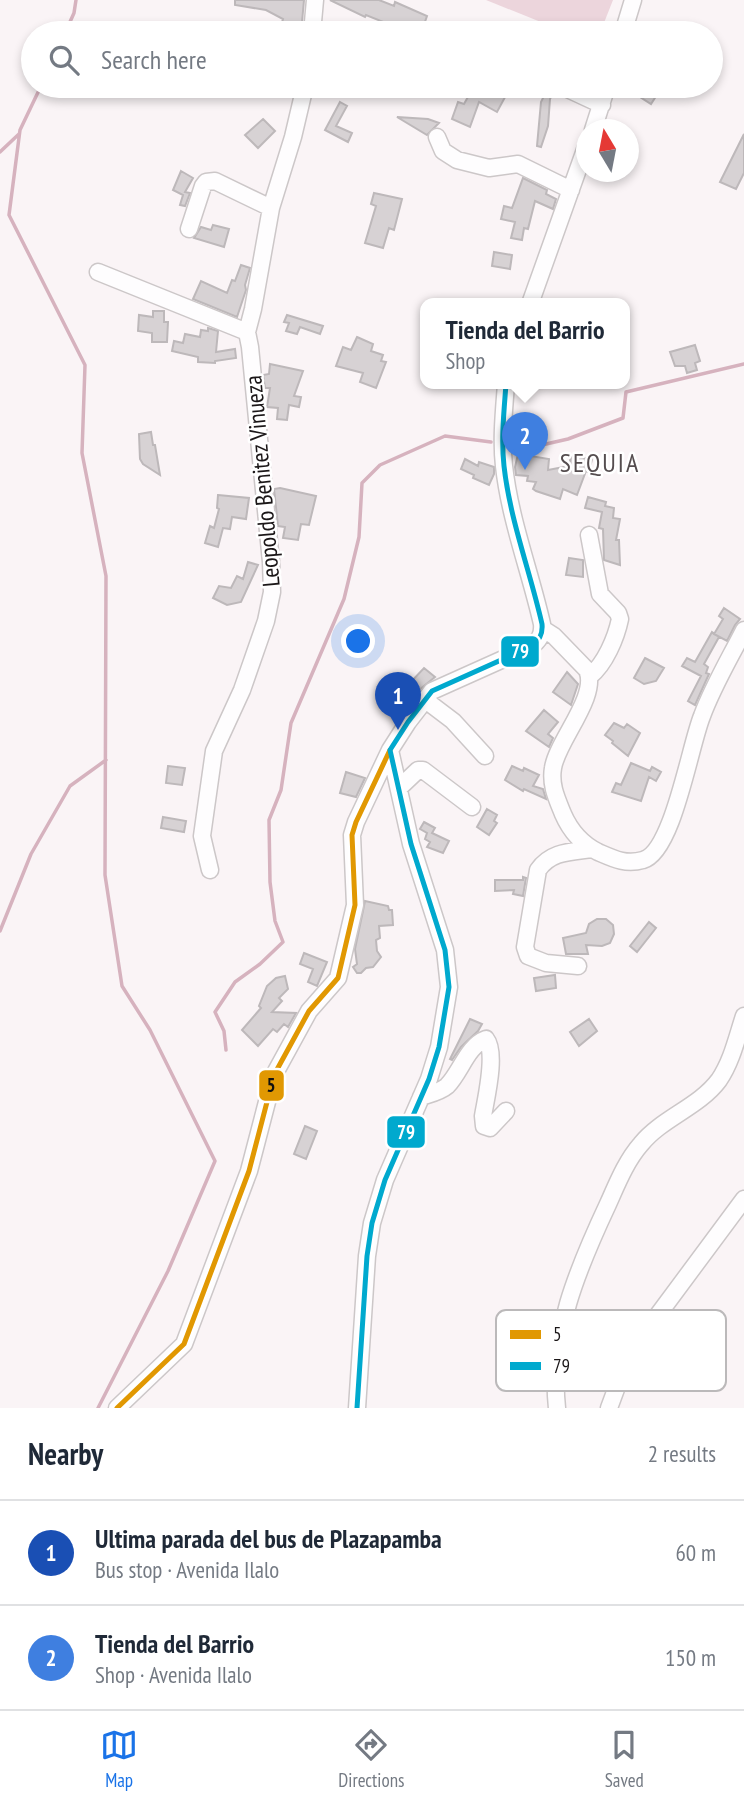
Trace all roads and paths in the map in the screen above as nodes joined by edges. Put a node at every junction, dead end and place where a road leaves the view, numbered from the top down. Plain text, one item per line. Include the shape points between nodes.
1 (315, 0) edge
2 (633, 0) edge
3 (313, 21) edge
4 (627, 21) edge
5 (302, 98) edge
6 (586, 98) edge
7 (603, 98) edge
8 (601, 105) junction
9 (597, 119) edge
10 (437, 137) dead end
11 (576, 176) edge
12 (571, 190) junction
13 (271, 208) junction
14 (189, 229) dead end
15 (98, 272) dead end
16 (532, 298) edge
17 (247, 331) junction
18 (506, 389) edge
19 (589, 535) dead end
20 (542, 629) junction
21 (744, 630) edge
22 (590, 676) junction
23 (424, 699) junction
24 (390, 750) junction
25 (485, 756) dead end
26 (398, 788) junction
27 (472, 807) dead end
28 (592, 849) junction
29 (210, 870) dead end
30 (578, 966) dead end
31 (744, 1016) edge
32 (421, 1097) junction
33 (506, 1111) dead end
34 (744, 1199) edge
35 (566, 1310) edge
36 (662, 1310) edge
37 (616, 1391) edge
38 (117, 1408) edge
39 (357, 1408) edge
40 (610, 1408) edge

1 - 3 street
2 - 4 street
5 - 13 street, Leopoldo Benitez Vinueza
6 - 8 street
7 - 8 street
8 - 9 street
10 - 12 street via 443,151 457,160 489,167 518,164
11 - 12 street
12 - 16 street
13 - 14 street via 211,181 203,186
13 - 17 street, Leopoldo Benitez Vinueza
15 - 17 street
17 - 29 street, Leopoldo Benitez Vinueza via 273,578 266,621 214,751 202,836
18 - 20 street via 504,467
19 - 22 street via 600,594 620,619 603,661
20 - 22 street
20 - 23 street via 536,643 439,686
21 - 28 street via 702,713 662,843 646,860 627,863
22 - 28 street via 552,773 569,828
23 - 24 street
23 - 25 street via 453,721
24 - 26 street
24 - 38 street via 352,835 355,905 338,978 309,1011 274,1075 249,1171 184,1344
26 - 27 street via 423,770
26 - 32 street via 443,941 448,974 439,1047
28 - 30 street via 556,854 538,870 525,947 528,956 546,963
31 - 35 street via 718,1080 640,1144 580,1265
32 - 33 street via 447,1086 478,1042 486,1039 491,1058 484,1126 490,1128
32 - 39 street via 372,1223
34 - 36 street
37 - 40 street

